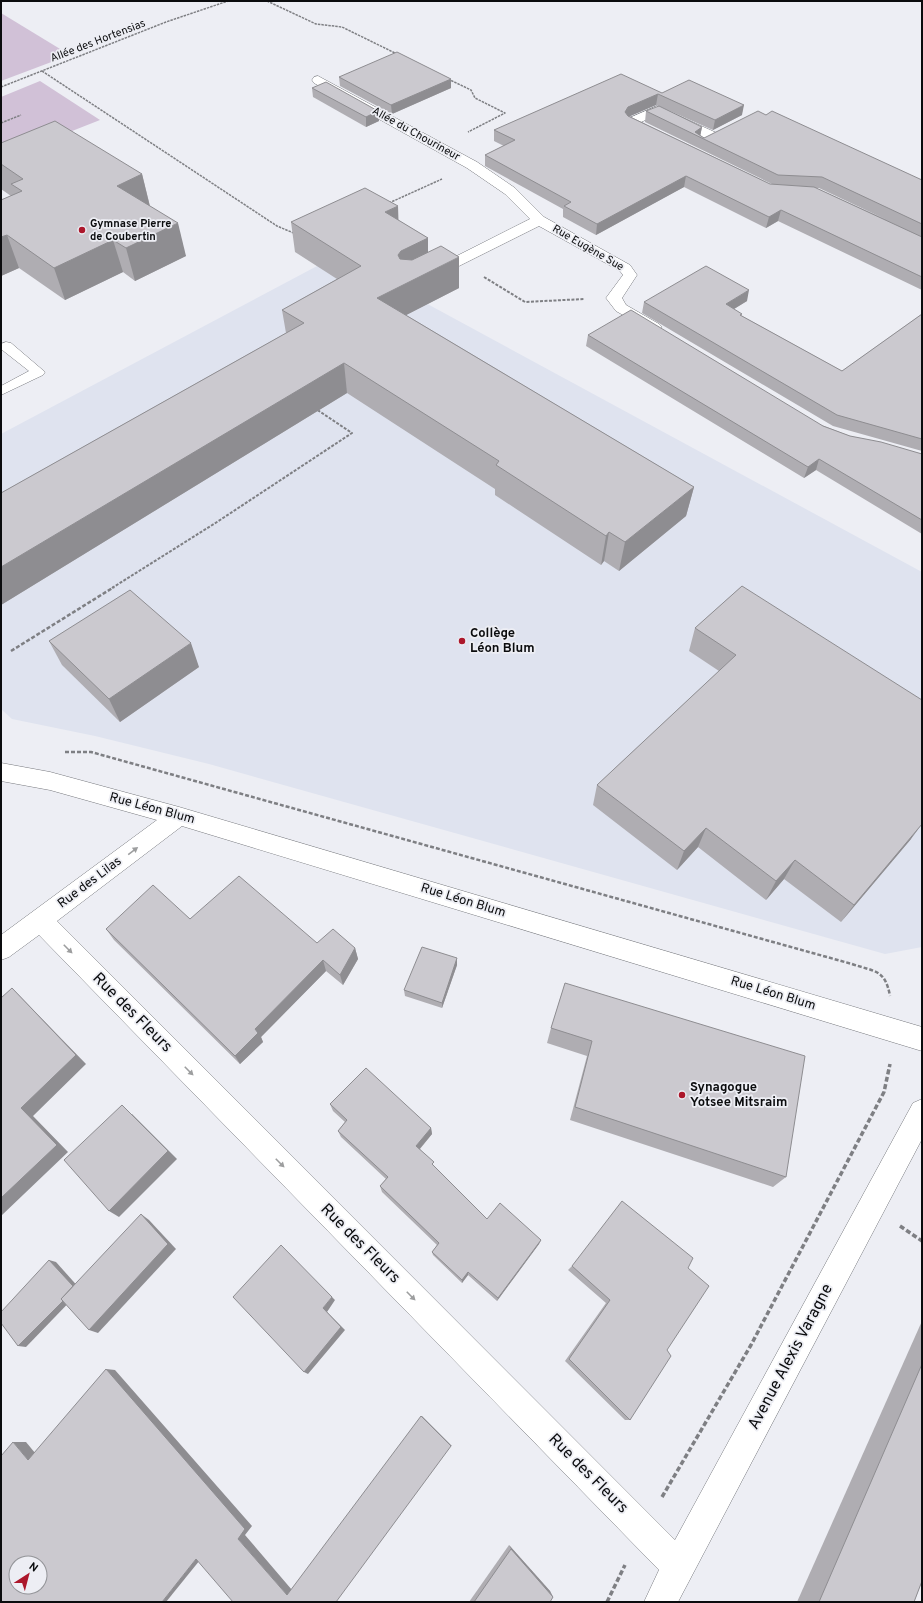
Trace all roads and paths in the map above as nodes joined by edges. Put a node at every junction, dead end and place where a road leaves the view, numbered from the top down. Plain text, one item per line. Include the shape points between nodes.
1 (228, 1) edge
2 (267, 1) edge
3 (399, 55) edge
4 (42, 71) junction
5 (442, 76) edge
6 (318, 80) dead end
7 (1, 87) edge
8 (21, 115) dead end
9 (1, 123) edge
10 (728, 130) edge
11 (714, 137) junction
12 (666, 140) edge
13 (701, 144) edge
14 (439, 147) junction
15 (472, 165) junction
16 (389, 203) edge
17 (540, 220) junction
18 (299, 235) edge
19 (422, 279) edge
20 (669, 337) edge
21 (6, 346) dead end
22 (1, 391) edge
23 (313, 407) edge
24 (11, 651) dead end
25 (62, 752) dead end
26 (1, 772) edge
27 (179, 816) junction
28 (41, 921) junction
29 (1, 950) edge
30 (896, 1031) junction
31 (922, 1039) edge
32 (922, 1112) edge
33 (643, 1530) junction
34 (679, 1567) junction
35 (606, 1602) edge
36 (660, 1602) edge

1 - 4 path, Allée des Hortensias
2 - 3 path via 316,24 342,27
4 - 7 path, Allée des Hortensias
4 - 18 path via 270,222
5 - 14 path via 471,90 475,98 505,113
6 - 14 street, Allée du Chourineur
8 - 9 path
10 - 11 street
11 - 12 street via 656,110 631,122
11 - 13 street
14 - 15 street, Allée du Chourineur
15 - 16 path
15 - 17 street, Rue Eugène Sue via 510,191
17 - 19 street
17 - 20 street, Rue Eugène Sue via 625,268 630,275 617,290 614,298 621,308
21 - 22 lane via 38,372
23 - 24 path via 352,433 217,522
25 - 30 path via 91,752 880,974 887,981
26 - 27 street, Rue Léon Blum via 50,781
28 -> 27 street, Rue des Lilas
27 - 30 street, Rue Léon Blum
28 - 29 street, Rue des Lilas
28 -> 33 street, Rue des Fleurs
30 - 31 street, Rue Léon Blum
30 - 33 path via 884,1092 751,1345
32 - 34 street, Avenue Alexis Varagne
33 - 34 street, Rue des Fleurs
33 - 35 path
34 - 36 street, Avenue Alexis Varagne

